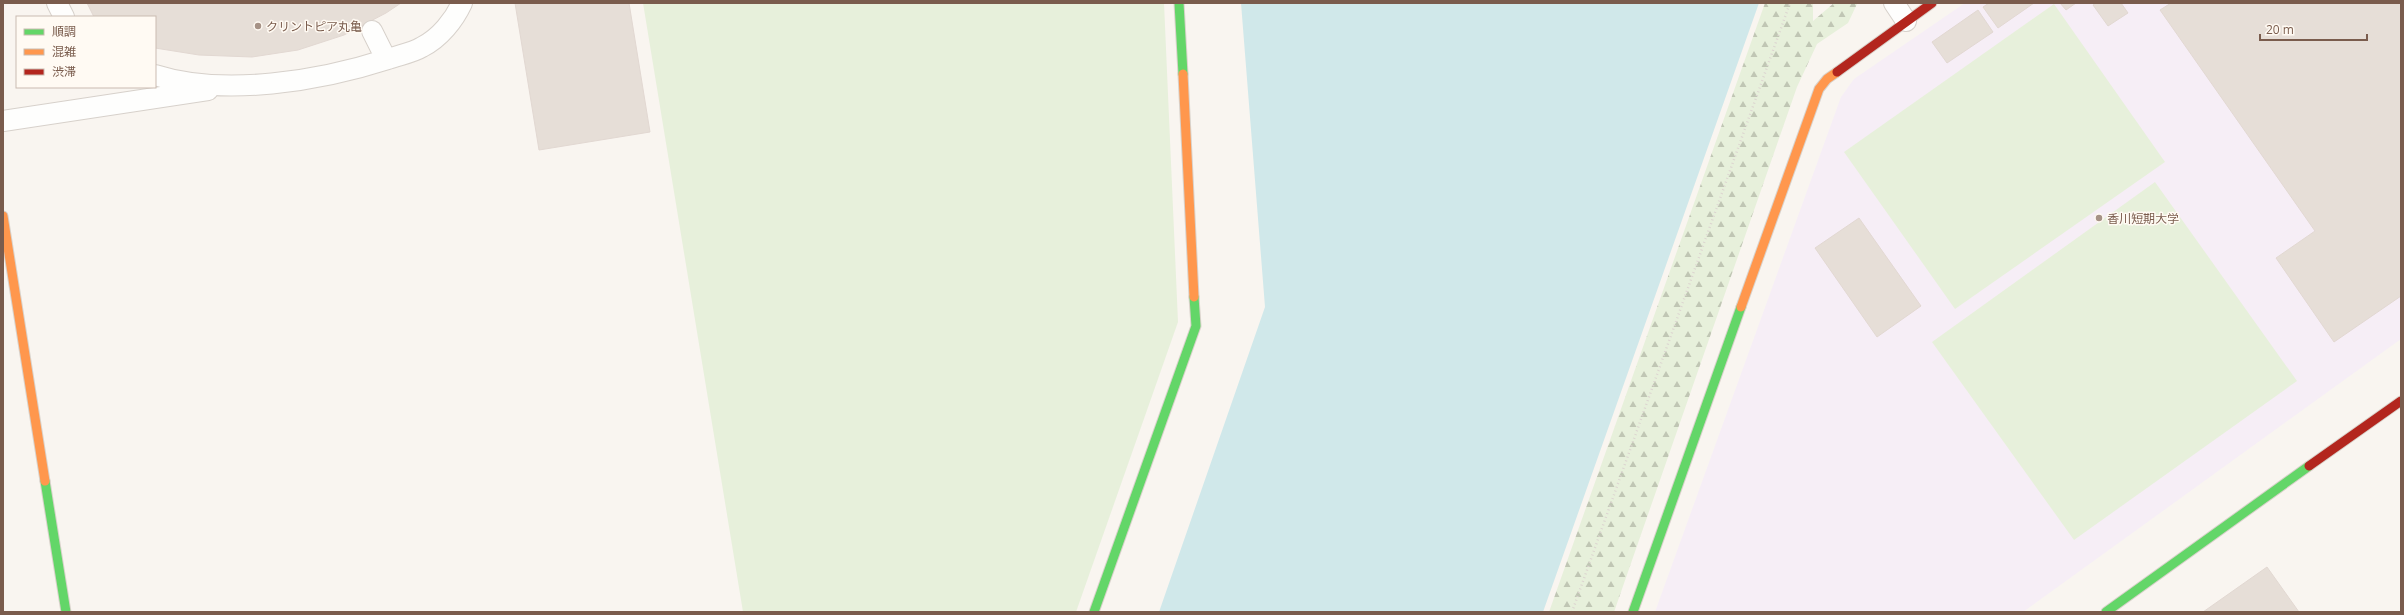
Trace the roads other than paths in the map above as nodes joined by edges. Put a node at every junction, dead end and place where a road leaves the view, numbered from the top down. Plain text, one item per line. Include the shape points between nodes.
1 (57, 3) edge
2 (462, 3) edge
3 (1179, 3) edge
4 (1894, 3) edge
5 (1932, 3) edge
6 (64, 16) edge
7 (1906, 22) junction
8 (372, 31) dead end
9 (386, 59) junction
10 (156, 75) edge
11 (228, 87) junction
12 (3, 121) edge
13 (3, 216) edge
14 (2401, 401) edge
15 (66, 612) edge
16 (1094, 612) edge
17 (1633, 612) edge
18 (2106, 612) edge

1 - 6 lane
2 - 9 lane via 453,21 423,47
3 - 16 street via 1196,326
4 - 7 lane
5 - 7 street
7 - 17 street via 1828,79 1819,89
8 - 9 lane
9 - 11 lane via 366,66 293,81
10 - 11 lane
11 - 12 lane
13 - 15 street
14 - 18 street

